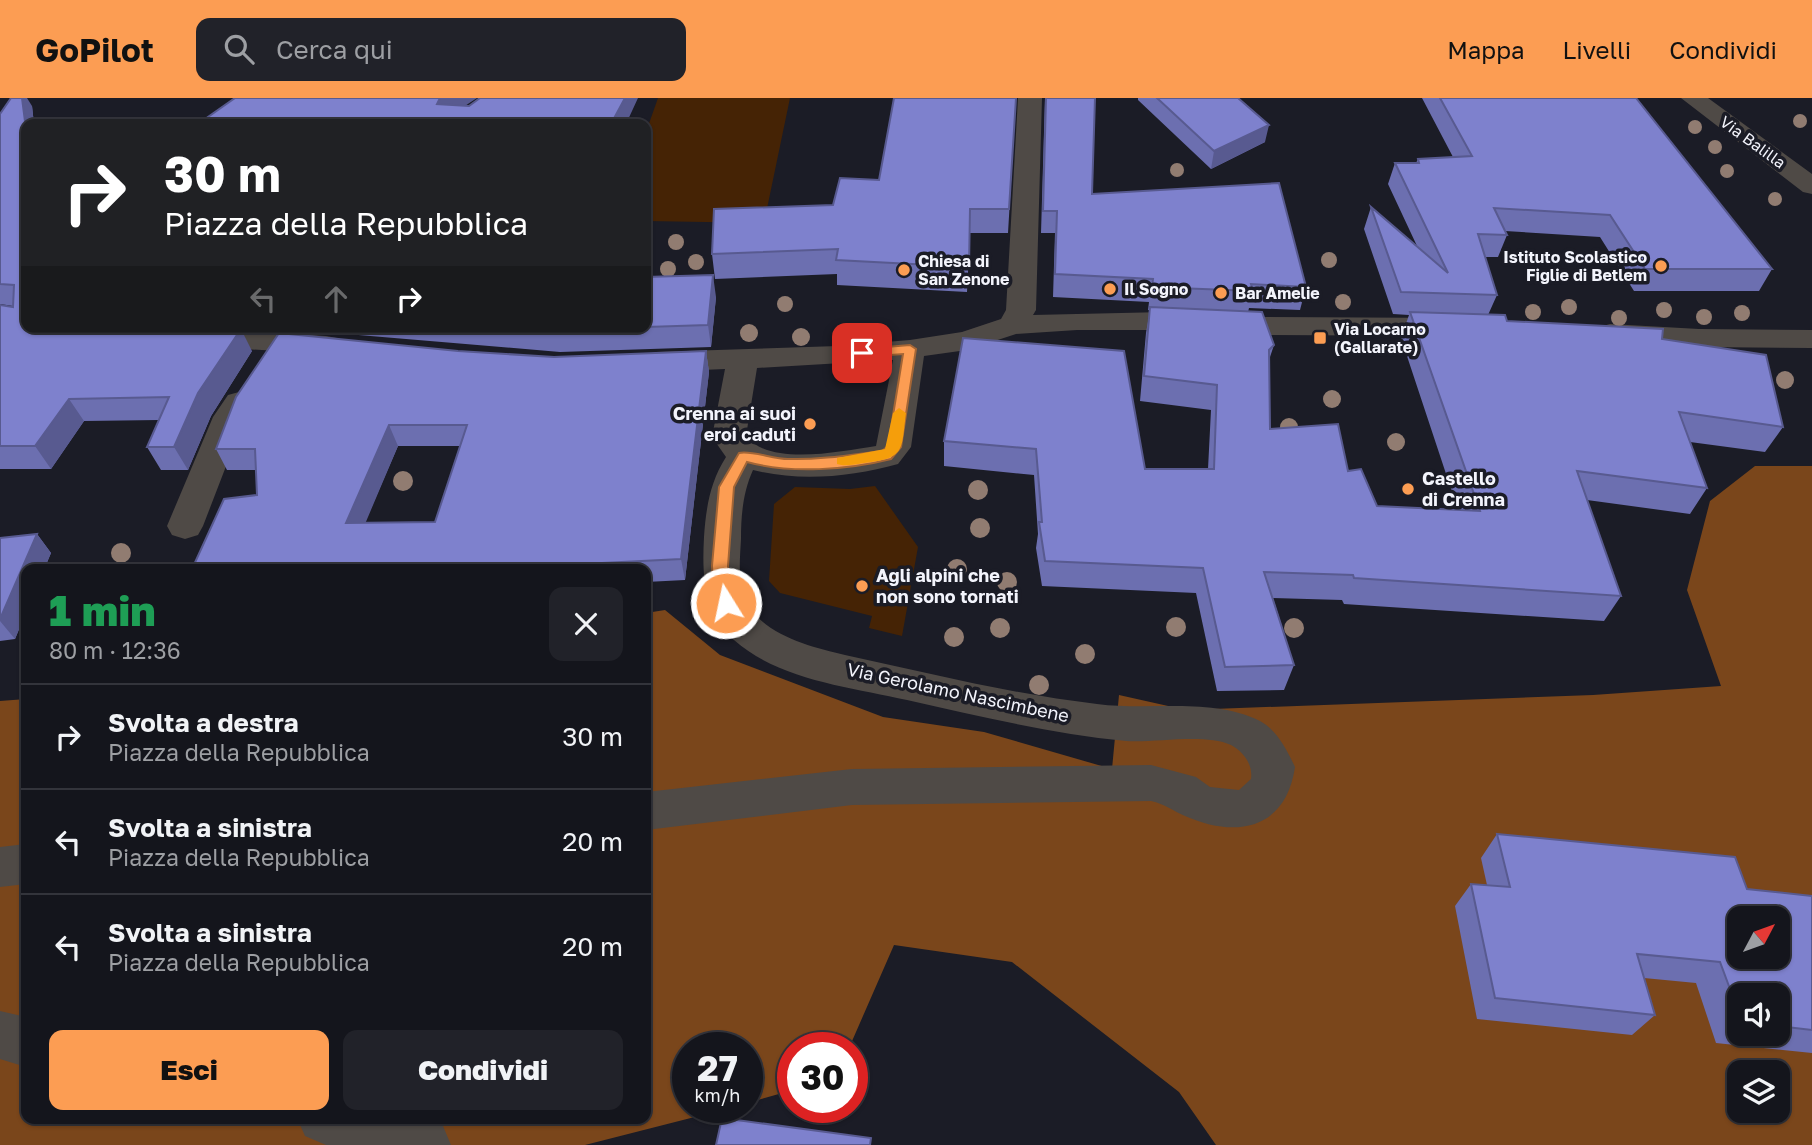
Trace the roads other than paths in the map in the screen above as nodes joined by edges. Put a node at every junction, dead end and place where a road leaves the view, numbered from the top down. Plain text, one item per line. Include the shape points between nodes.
1 (1030, 98) edge
2 (1693, 98) edge
3 (1812, 186) edge
4 (1012, 326) junction
5 (1482, 328) edge
6 (1584, 332) edge
7 (194, 333) edge
8 (1812, 339) edge
9 (278, 341) junction
10 (349, 347) edge
11 (910, 349) junction
12 (743, 359) junction
13 (626, 363) edge
14 (744, 456) junction
15 (185, 526) dead end
16 (651, 810) edge
17 (21, 865) edge
18 (0, 867) edge
19 (0, 1035) edge
20 (21, 1041) edge
21 (345, 1124) edge
22 (424, 1145) edge

1 - 4 street via 1021,310
2 - 3 street, Via Balilla
4 - 5 street via 1165,321
4 - 11 street via 967,341
6 - 8 street
7 - 9 street
9 - 10 street
9 - 15 street via 229,417
11 - 12 street
11 - 14 street via 894,447 886,456 809,465 771,464
12 - 13 street
12 - 14 street via 729,438
14 - 16 street, Via Gerolamo Nascimbene via 726,487 721,586 737,618 764,642 827,666 1015,708 1125,724 1222,727 1247,734 1264,749 1274,767 1271,785 1246,808 1217,807 1198,802 1181,790 1151,783 852,787
17 - 18 street
19 - 20 street
21 - 22 street

